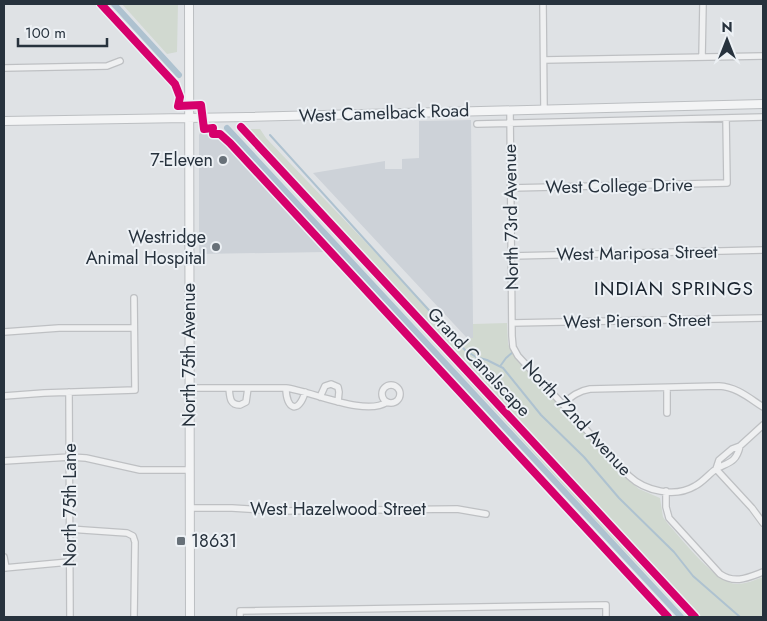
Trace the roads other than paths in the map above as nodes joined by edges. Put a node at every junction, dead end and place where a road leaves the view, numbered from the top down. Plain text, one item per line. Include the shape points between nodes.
1 (189, 4) edge
2 (543, 4) edge
3 (703, 4) edge
4 (763, 56) edge
5 (702, 57) junction
6 (544, 60) junction
7 (120, 61) dead end
8 (4, 68) edge
9 (763, 104) edge
10 (544, 109) junction
11 (510, 110) junction
12 (763, 117) edge
13 (189, 118) junction
14 (726, 118) junction
15 (4, 121) edge
16 (510, 123) junction
17 (477, 124) dead end
18 (511, 188) junction
19 (763, 250) edge
20 (512, 256) junction
21 (134, 298) dead end
22 (763, 318) edge
23 (512, 323) junction
24 (134, 328) junction
25 (4, 332) edge
26 (190, 388) junction
27 (229, 388) junction
28 (248, 388) junction
29 (286, 388) junction
30 (667, 388) junction
31 (69, 392) junction
32 (305, 392) junction
33 (4, 396) edge
34 (320, 397) junction
35 (338, 402) junction
36 (387, 402) dead end
37 (563, 404) junction
38 (763, 407) edge
39 (667, 413) dead end
40 (763, 425) edge
41 (70, 457) junction
42 (4, 461) edge
43 (716, 469) junction
44 (190, 470) junction
45 (666, 491) junction
46 (189, 508) junction
47 (486, 514) dead end
48 (763, 523) edge
49 (69, 529) junction
50 (4, 557) edge
51 (70, 562) junction
52 (5, 568) edge
53 (763, 572) edge
54 (460, 608) junction
55 (240, 614) edge
56 (70, 617) edge
57 (134, 617) edge
58 (190, 617) edge
59 (460, 617) edge
60 (606, 617) edge

1 - 13 main road, North 75th Avenue
2 - 6 street
3 - 5 street
4 - 5 street
5 - 6 street
6 - 10 street
7 - 8 street via 106,66
9 - 10 main road, West Camelback Road
10 - 11 main road, West Camelback Road
11 - 13 main road, West Camelback Road
11 - 16 street, North 73rd Avenue
12 - 14 street, West Camelback Road
13 - 15 main road, West Camelback Road
13 - 26 main road, North 75th Avenue
14 - 16 street, West Camelback Road
14 - 18 street, West College Drive via 727,183
16 - 17 street, West Camelback Road
16 - 18 street, North 73rd Avenue
18 - 20 street, North 73rd Avenue
19 - 20 street, West Mariposa Street
20 - 23 street, North 73rd Avenue
21 - 24 street
22 - 23 street, West Pierson Street
23 - 37 street, North 72nd Avenue via 515,350
24 - 25 street
24 - 31 street via 135,390
26 - 27 street
26 - 44 main road, North 75th Avenue
27 - 28 street
27 - 28 street via 231,401 240,405 246,402
28 - 29 street
29 - 32 street
29 - 32 street via 287,401 293,407 300,404
30 - 37 street via 581,391
30 - 38 street via 728,387
30 - 39 street
31 - 33 street
31 - 41 street, North 75th Lane
32 - 34 street
34 - 35 street
34 - 35 street via 325,386 331,384 338,387
35 - 36 street via 378,406
37 - 45 street, North 72nd Avenue via 636,482
40 - 43 street via 740,446 738,454 727,465
41 - 42 street
41 - 44 street via 140,470
41 - 49 street, North 75th Lane
43 - 45 street via 688,490
43 - 48 street
44 - 46 main road, North 75th Avenue
45 - 53 street via 669,518 720,574 734,580
46 - 47 street, West Hazelwood Street via 280,511 457,509
46 - 58 main road, North 75th Avenue
49 - 51 street, North 75th Lane
49 - 57 street via 133,536
50 - 52 street
51 - 52 street
51 - 56 street, North 75th Lane
54 - 55 street
54 - 59 street
54 - 60 street via 606,605

